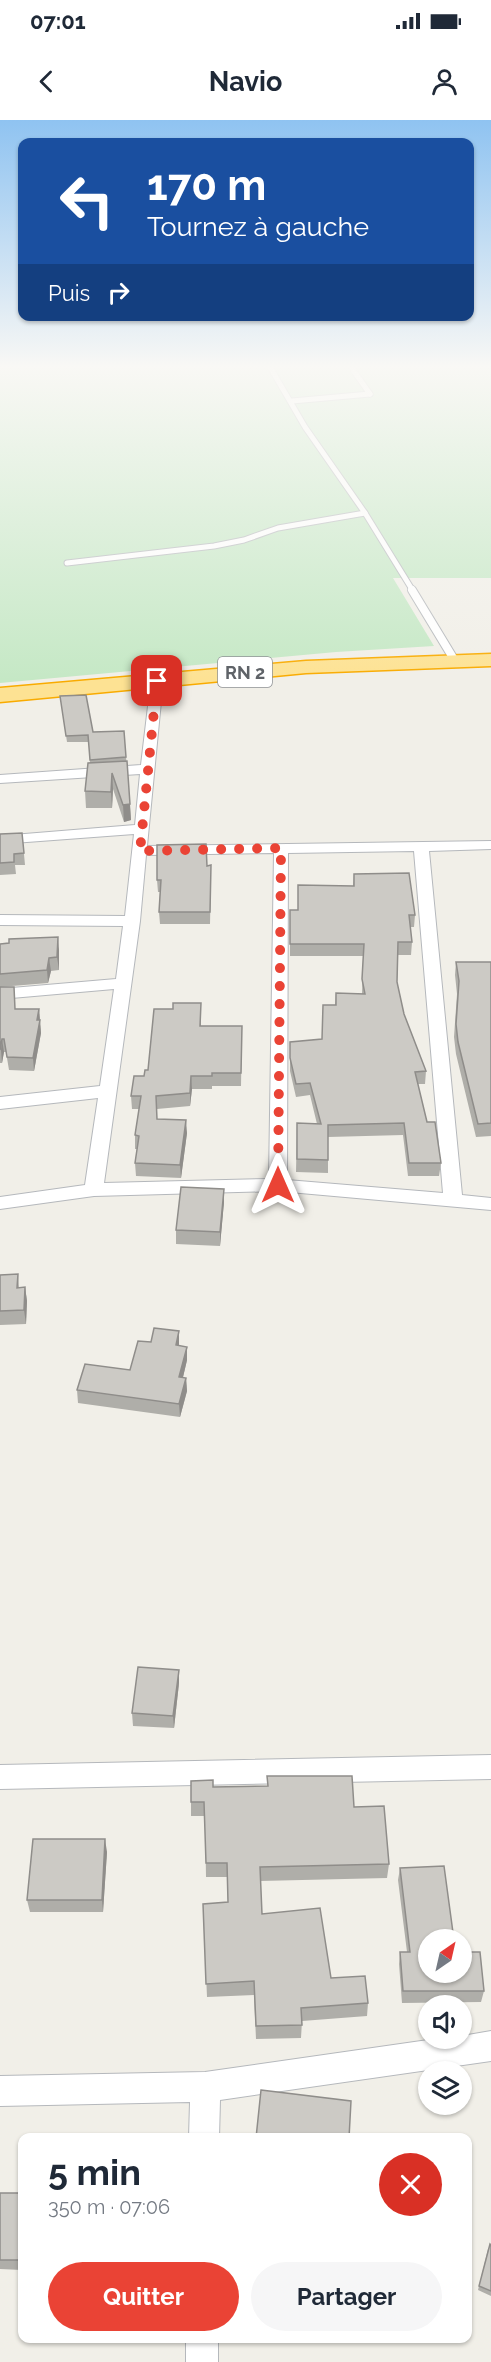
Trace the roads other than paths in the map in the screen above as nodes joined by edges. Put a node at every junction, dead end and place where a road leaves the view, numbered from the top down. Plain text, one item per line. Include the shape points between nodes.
1 (336, 472) edge
2 (365, 513) junction
3 (67, 563) dead end
4 (491, 660) edge
5 (454, 661) junction
6 (157, 681) junction
7 (0, 695) edge
8 (149, 768) junction
9 (0, 779) edge
10 (142, 829) junction
11 (0, 840) edge
12 (421, 845) junction
13 (491, 845) edge
14 (281, 848) junction
15 (140, 851) junction
16 (0, 920) edge
17 (132, 921) junction
18 (122, 983) junction
19 (0, 994) edge
20 (106, 1091) junction
21 (0, 1103) edge
22 (278, 1185) junction
23 (93, 1190) junction
24 (453, 1201) junction
25 (0, 1203) edge
26 (491, 1204) edge
27 (491, 1767) edge
28 (0, 1777) edge
29 (491, 2046) edge
30 (205, 2087) junction
31 (0, 2091) edge
32 (204, 2133) edge
33 (202, 2343) edge
34 (202, 2362) edge

1 - 2 lane
2 - 3 lane via 278,528 214,546
2 - 5 lane
4 - 5 highway, RN 2
5 - 6 highway, RN 2 via 306,667
6 - 7 highway, RN 2
6 - 8 street
8 - 9 street
8 - 10 street
10 - 11 street
10 - 15 street
12 - 13 street
12 - 14 street
12 - 24 street
14 - 15 street
14 - 22 street
15 - 17 street
16 - 17 street
17 - 18 street
18 - 19 street
18 - 20 street
20 - 21 street
20 - 23 street
22 - 23 street
22 - 24 street
23 - 25 street
24 - 26 street
27 - 28 street
29 - 30 street
30 - 31 street
30 - 32 street
33 - 34 street

